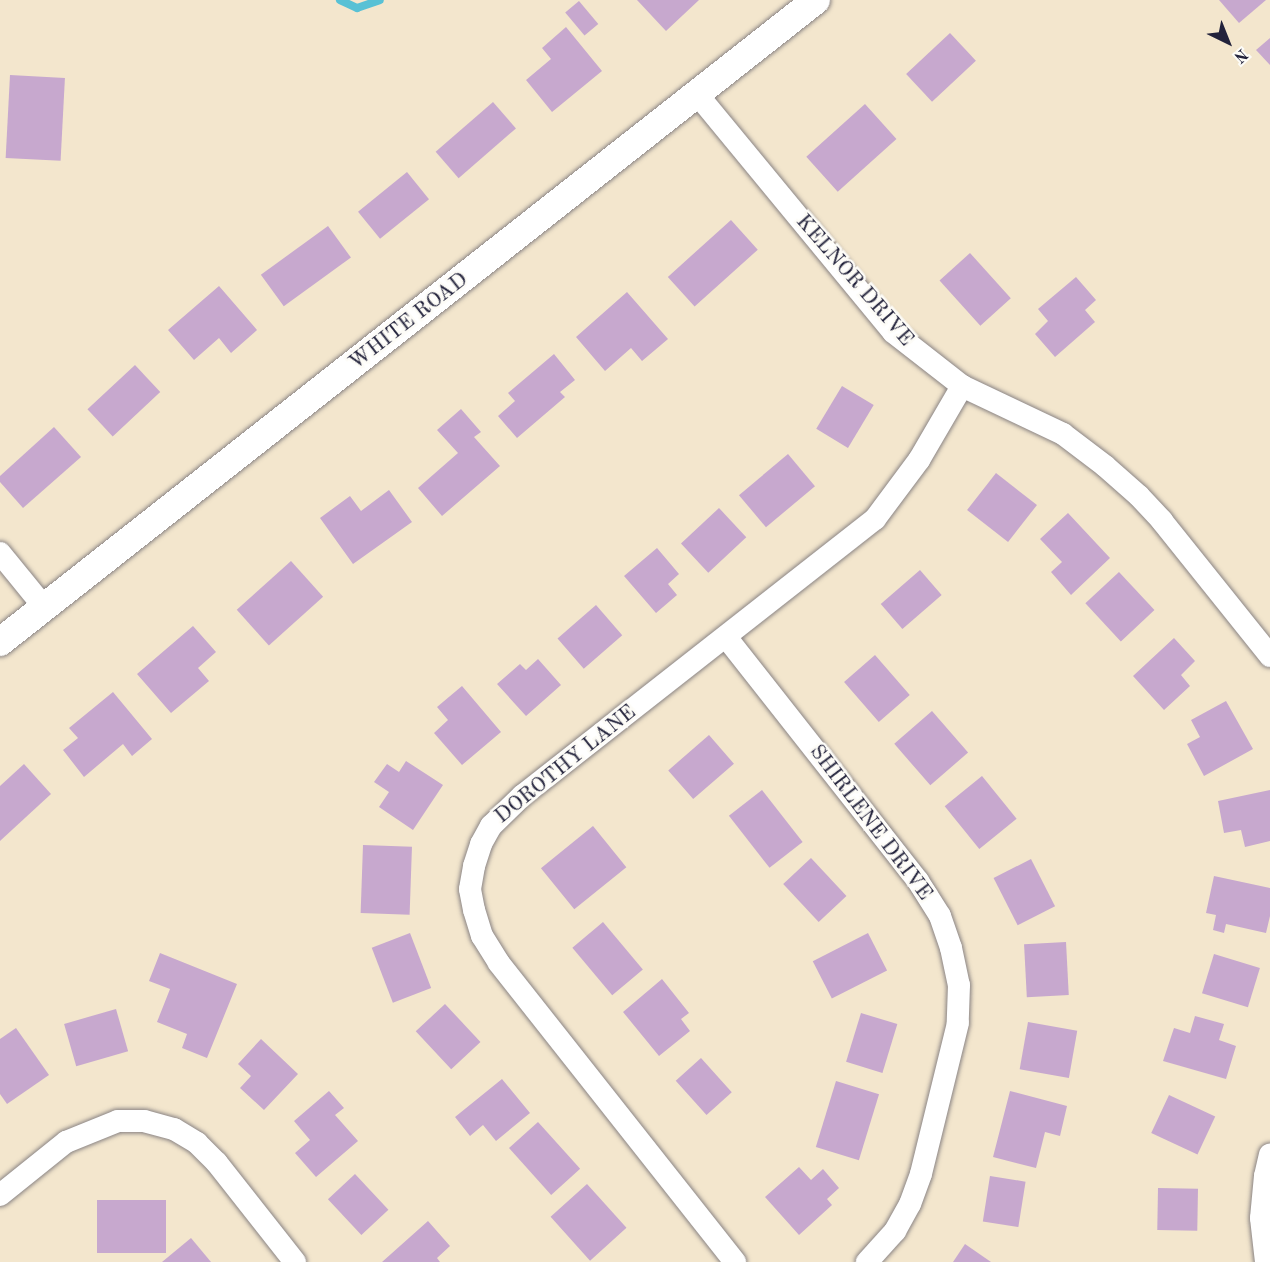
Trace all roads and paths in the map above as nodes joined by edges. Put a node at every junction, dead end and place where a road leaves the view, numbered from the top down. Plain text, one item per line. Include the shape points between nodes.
1 (816, 0) edge
2 (697, 94) junction
3 (962, 386) junction
4 (0, 553) edge
5 (44, 607) junction
6 (726, 637) junction
7 (0, 642) edge
8 (1270, 656) edge
9 (1270, 1155) edge
10 (7, 1189) edge
11 (295, 1262) edge
12 (735, 1262) edge
13 (867, 1262) edge
14 (1266, 1262) edge

1 - 2 street, WHITE ROAD
2 - 3 street, KELNOR DRIVE via 893,332
2 - 5 street, WHITE ROAD
3 - 6 street, DOROTHY LANE via 919,460 875,519
3 - 8 street, KELNOR DRIVE via 1063,434 1105,466 1162,522
4 - 5 street
5 - 7 street, WHITE ROAD
6 - 12 street, DOROTHY LANE via 523,795 491,826 481,844 470,889 482,936 499,963
6 - 13 street, SHIRLENE DRIVE via 918,881 940,916 951,948 959,985 957,1023 921,1174 895,1231
9 - 14 street via 1261,1218
10 - 11 street via 66,1142 118,1121 144,1121 174,1129 197,1143

